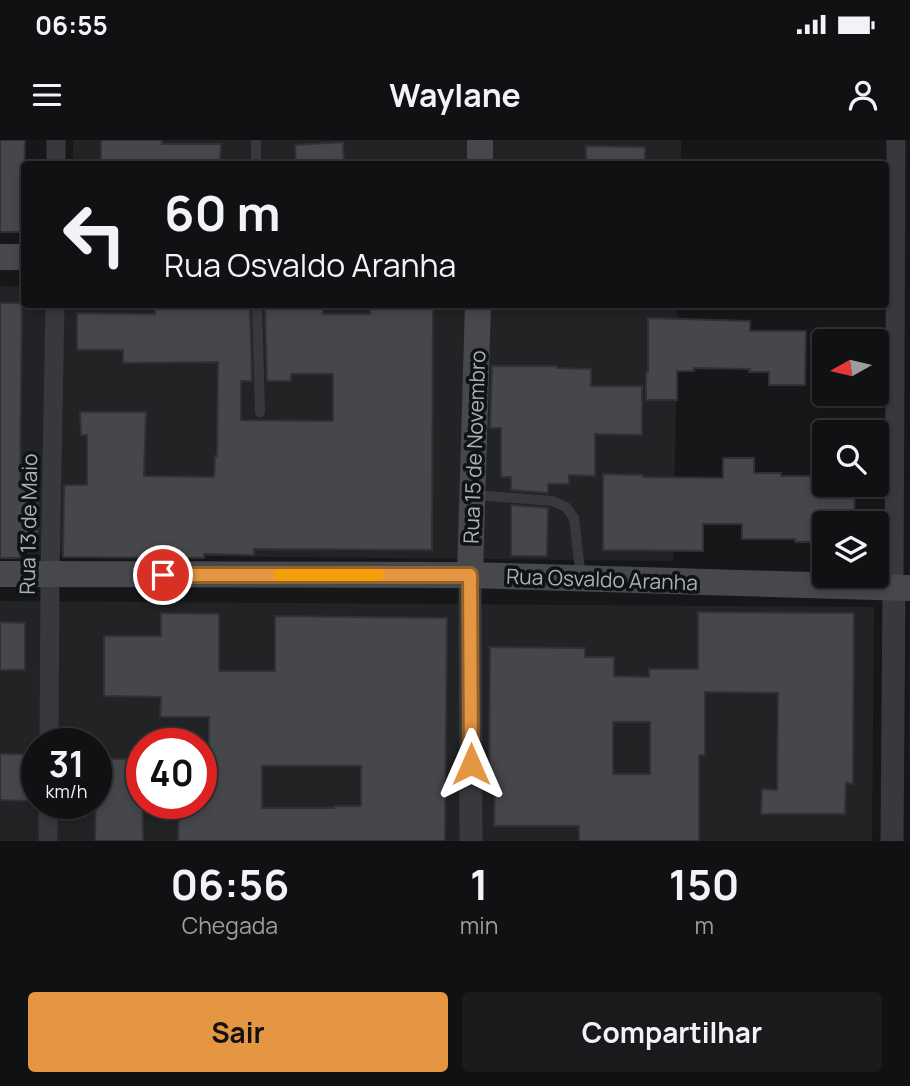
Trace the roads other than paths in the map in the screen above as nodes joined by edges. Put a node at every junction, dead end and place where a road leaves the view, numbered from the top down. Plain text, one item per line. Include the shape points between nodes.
1 (56, 140) edge
2 (256, 140) edge
3 (481, 140) edge
4 (896, 140) edge
5 (56, 161) edge
6 (256, 161) edge
7 (480, 161) edge
8 (0, 257) edge
9 (21, 257) edge
10 (897, 266) edge
11 (55, 308) edge
12 (257, 308) edge
13 (478, 308) edge
14 (260, 412) dead end
15 (473, 495) junction
16 (0, 575) edge
17 (50, 575) junction
18 (470, 575) junction
19 (581, 579) junction
20 (902, 588) edge
21 (49, 728) edge
22 (48, 819) edge
23 (48, 841) edge
24 (471, 841) edge
25 (892, 841) edge

1 - 5 street
2 - 6 lane
3 - 7 main road
4 - 10 street
8 - 9 main road
10 - 20 street
11 - 17 street, Rua 13 de Maio
12 - 14 lane
13 - 15 main road, Rua 15 de Novembro
15 - 18 main road, Rua 15 de Novembro
15 - 19 lane via 553,501 566,507 574,518
16 - 17 main road, Rua Osvaldo Aranha
17 - 18 main road, Rua Osvaldo Aranha
17 - 21 street, Rua 13 de Maio
18 - 19 main road, Rua Osvaldo Aranha
18 - 24 street, Rua 15 de Novembro
19 - 20 main road, Rua Osvaldo Aranha
20 - 25 street
22 - 23 street

